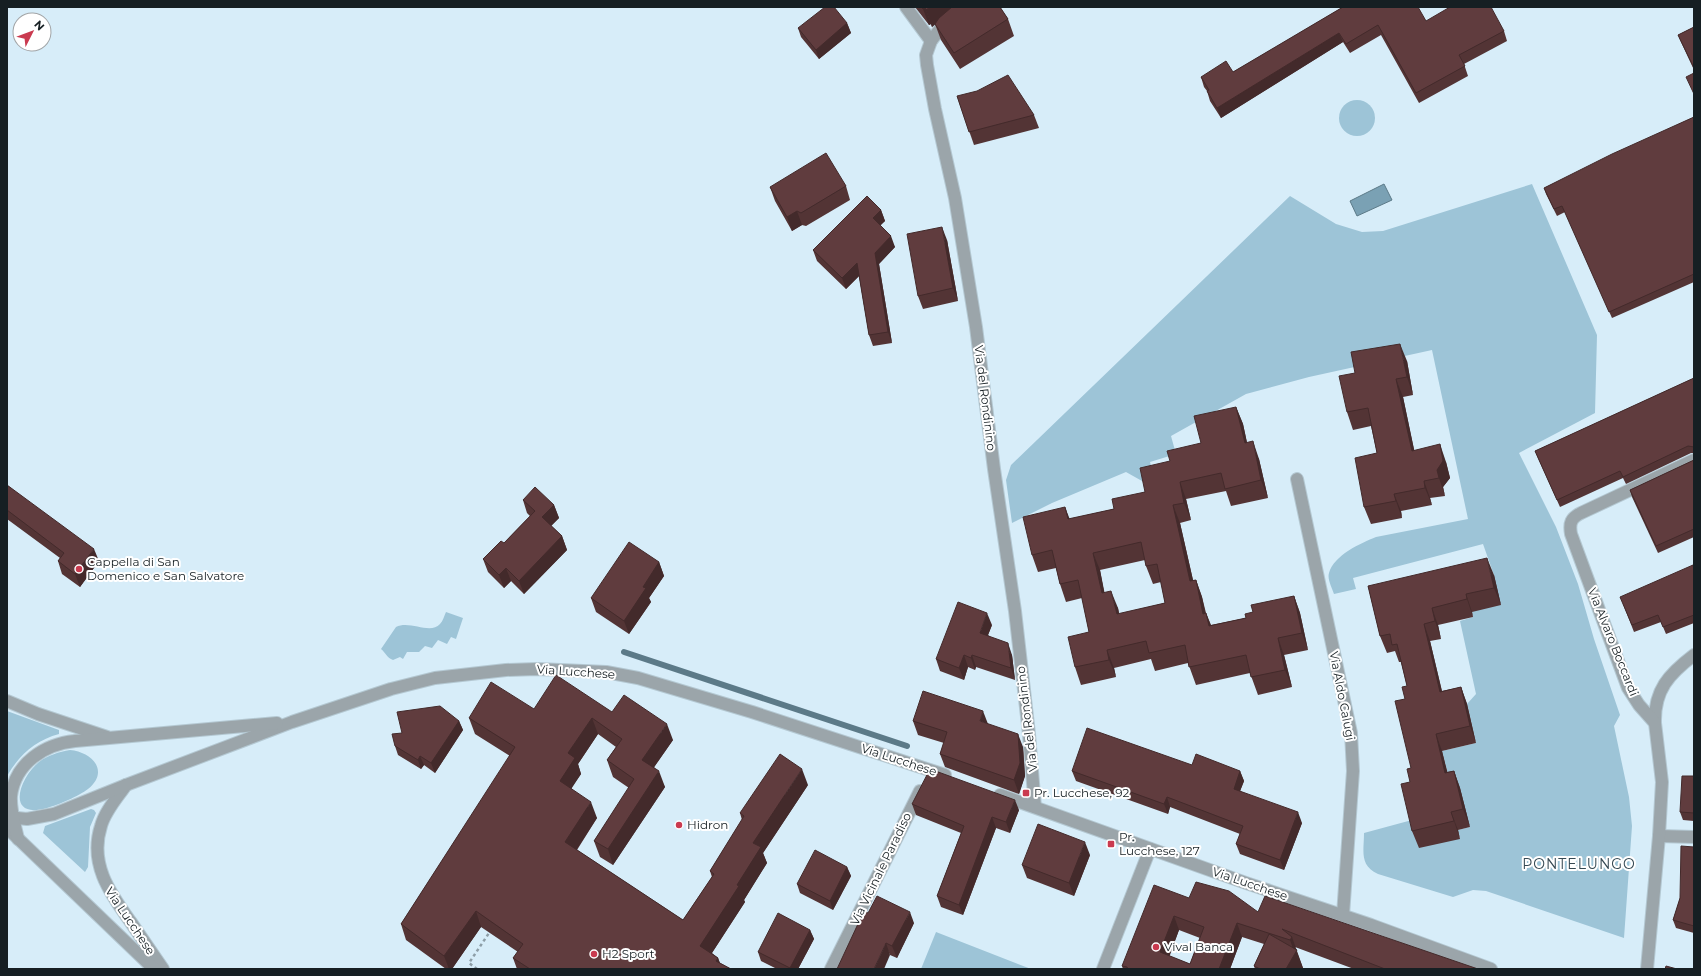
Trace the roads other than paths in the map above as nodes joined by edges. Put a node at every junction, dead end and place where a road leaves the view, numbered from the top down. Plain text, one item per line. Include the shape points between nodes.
1 (906, 7) edge
2 (966, 7) edge
3 (931, 41) junction
4 (1694, 460) edge
5 (1297, 479) dead end
6 (1694, 655) edge
7 (7, 702) edge
8 (292, 722) junction
9 (1655, 723) junction
10 (114, 739) junction
11 (930, 770) junction
12 (953, 778) edge
13 (126, 785) junction
14 (990, 791) edge
15 (1036, 807) junction
16 (9, 821) edge
17 (1659, 836) junction
18 (1694, 837) edge
19 (1150, 849) junction
20 (1343, 915) junction
21 (154, 969) edge
22 (162, 969) edge
23 (831, 969) edge
24 (1102, 969) edge
25 (1491, 969) edge
26 (1647, 969) edge

1 - 3 street
2 - 3 street, Via del Rondinino via 940,29
3 - 15 street, Via del Rondinino via 926,55 927,65 955,198 976,327 1015,611
4 - 9 street, Via Alvaro Boccardi via 1581,513 1572,519 1570,524 1571,534 1628,688
5 - 20 street, Via Aldo Calugi via 1351,733 1353,771
6 - 9 street via 1680,666 1659,692 1654,710
7 - 10 street, Via Lucchese
8 - 10 street, Via Lucchese
8 - 11 street, Via Lucchese via 391,689 435,678 506,670 606,672 664,685
8 - 13 street, Via Lucchese
9 - 17 street via 1662,782
10 - 16 street, Via Lucchese via 65,742 36,755 15,781
11 - 12 street, Via Lucchese
11 - 23 street, Via Vicinale Paradiso
13 - 16 street, Via Lucchese via 54,814
13 - 22 street, Via Lucchese via 101,826 98,862 105,884
14 - 15 street, Via Lucchese
15 - 19 street, Via Lucchese
16 - 21 street, Via Lucchese via 18,839
17 - 18 street
17 - 26 street
19 - 20 street, Via Lucchese
19 - 24 street
20 - 25 street, Via Lucchese

